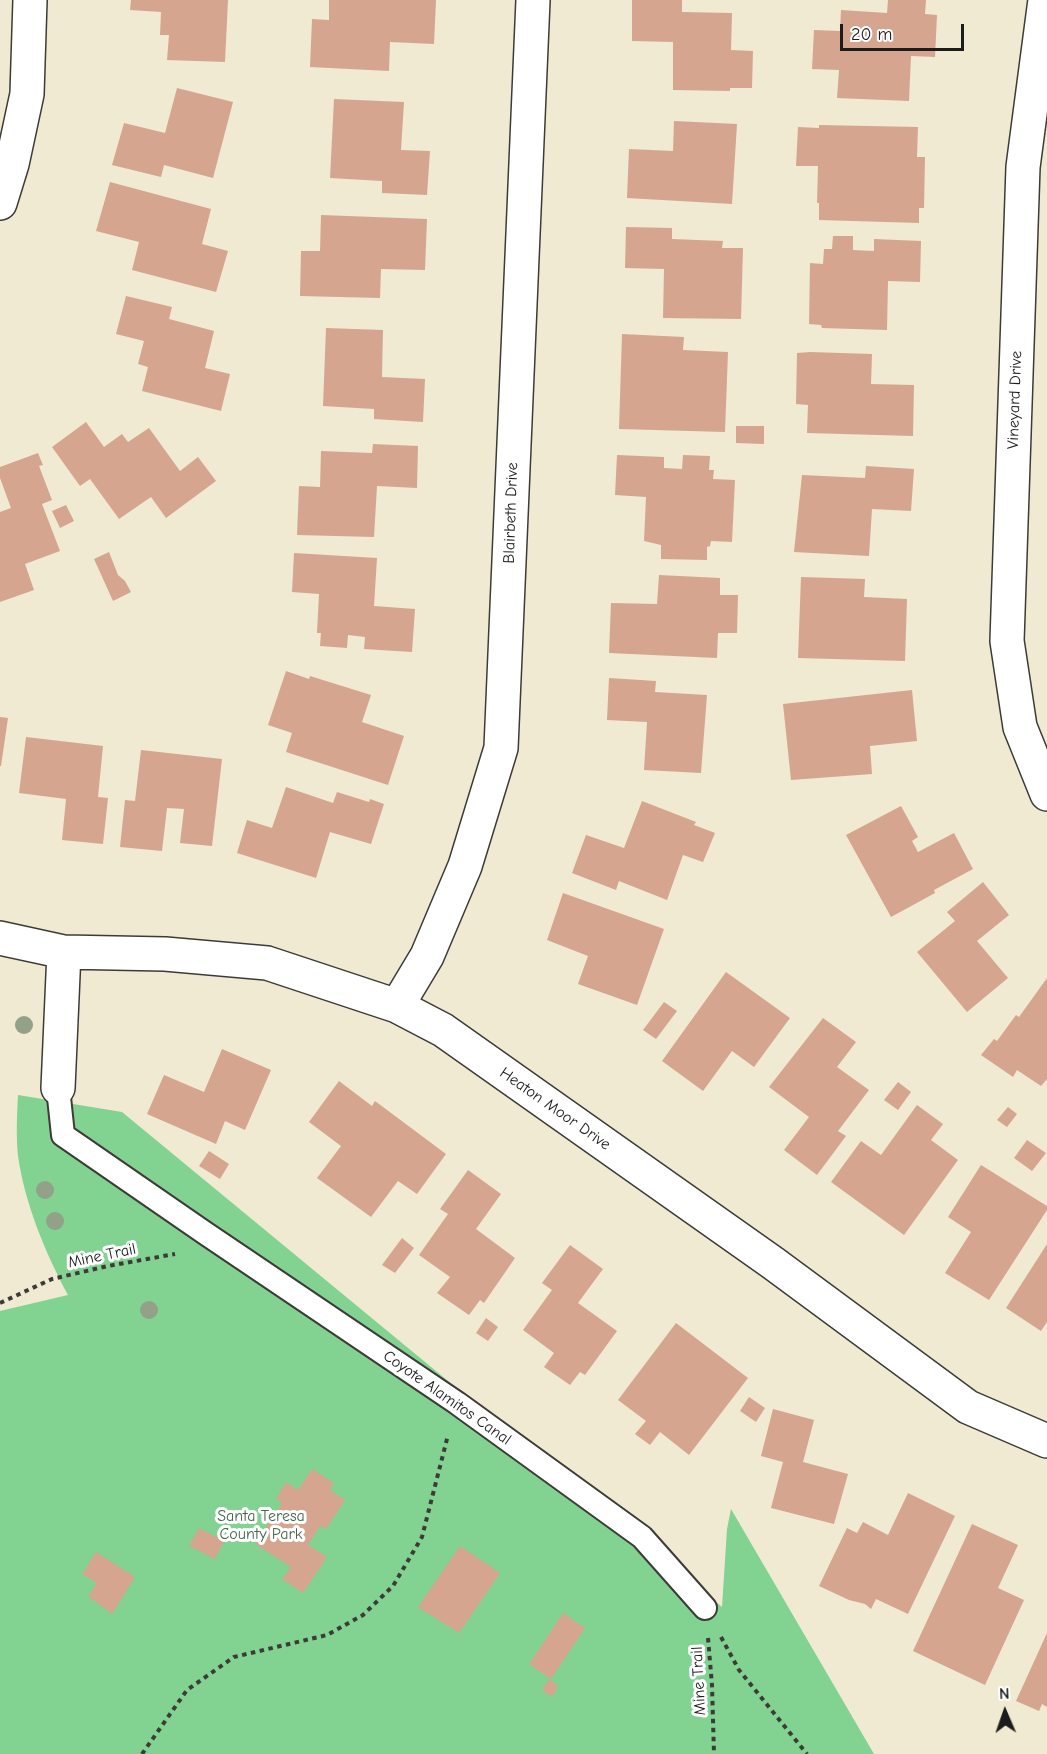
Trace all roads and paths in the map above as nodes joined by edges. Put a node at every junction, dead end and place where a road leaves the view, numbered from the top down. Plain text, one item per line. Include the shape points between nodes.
1 (30, 0) edge
2 (533, 0) edge
3 (1045, 0) edge
4 (0, 203) edge
5 (1047, 794) edge
6 (0, 938) edge
7 (64, 952) junction
8 (398, 1006) junction
9 (58, 1088) joint
10 (204, 1233) junction
11 (0, 1303) edge
12 (457, 1403) junction
13 (1047, 1441) edge
14 (705, 1608) junction
15 (142, 1754) edge
16 (714, 1754) edge
17 (807, 1754) edge

1 - 4 street via 27,93
2 - 8 street, Blairbeth Drive via 501,748 465,866 427,956
3 - 5 street, Vineyard Drive via 1023,167 1007,641 1020,727
6 - 7 street, Heaton Moor Drive
7 - 8 street, Heaton Moor Drive via 165,954 267,963
7 - 9 street
8 - 13 street, Heaton Moor Drive via 453,1037 773,1263 968,1407
9 - 10 lane, Coyote Alamitos Canal via 63,1134
10 - 11 path, Mine Trail via 194,1250 52,1279
10 - 12 lane, Coyote Alamitos Canal
12 - 14 lane, Coyote Alamitos Canal via 642,1537
12 - 15 path via 422,1537 393,1586 363,1615 327,1635 234,1657 187,1690
14 - 16 path, Mine Trail
14 - 17 path via 739,1670

